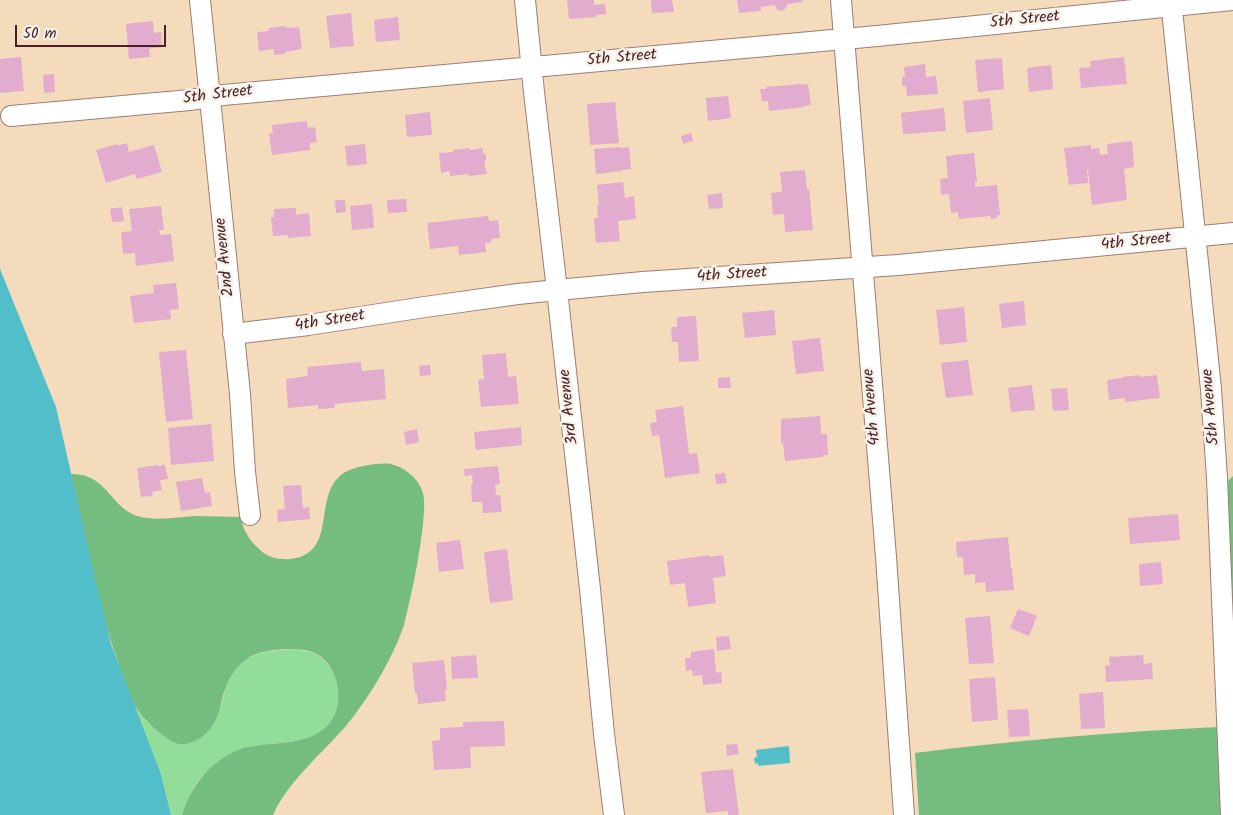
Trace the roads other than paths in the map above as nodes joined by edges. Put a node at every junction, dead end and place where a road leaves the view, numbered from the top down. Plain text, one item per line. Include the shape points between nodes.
1 (200, 0) edge
2 (525, 0) edge
3 (841, 0) edge
4 (1232, 0) edge
5 (1172, 3) edge
6 (844, 39) junction
7 (532, 67) junction
8 (210, 97) junction
9 (11, 116) dead end
10 (1233, 234) edge
11 (1196, 237) junction
12 (862, 268) junction
13 (557, 290) junction
14 (233, 334) junction
15 (1225, 467) edge
16 (250, 515) dead end
17 (614, 815) edge
18 (904, 815) edge
19 (1231, 815) edge

1 - 8 street, 2nd Avenue
2 - 7 street, 3rd Avenue
3 - 6 street, 4th Avenue
4 - 5 street, 5th Street
5 - 6 street, 5th Street
5 - 11 street, 5th Avenue
6 - 7 street, 5th Street
6 - 12 street, 4th Avenue
7 - 8 street, 5th Street
7 - 13 street, 3rd Avenue
8 - 9 street, 5th Street
8 - 14 street, 2nd Avenue
10 - 11 street, 4th Street
11 - 12 street, 4th Street
11 - 15 street, 5th Avenue via 1211,389
12 - 13 street, 4th Street
12 - 18 street, 4th Avenue
13 - 14 street, 4th Street
13 - 17 street, 3rd Avenue
14 - 16 street, 2nd Avenue
15 - 19 street, 5th Avenue

